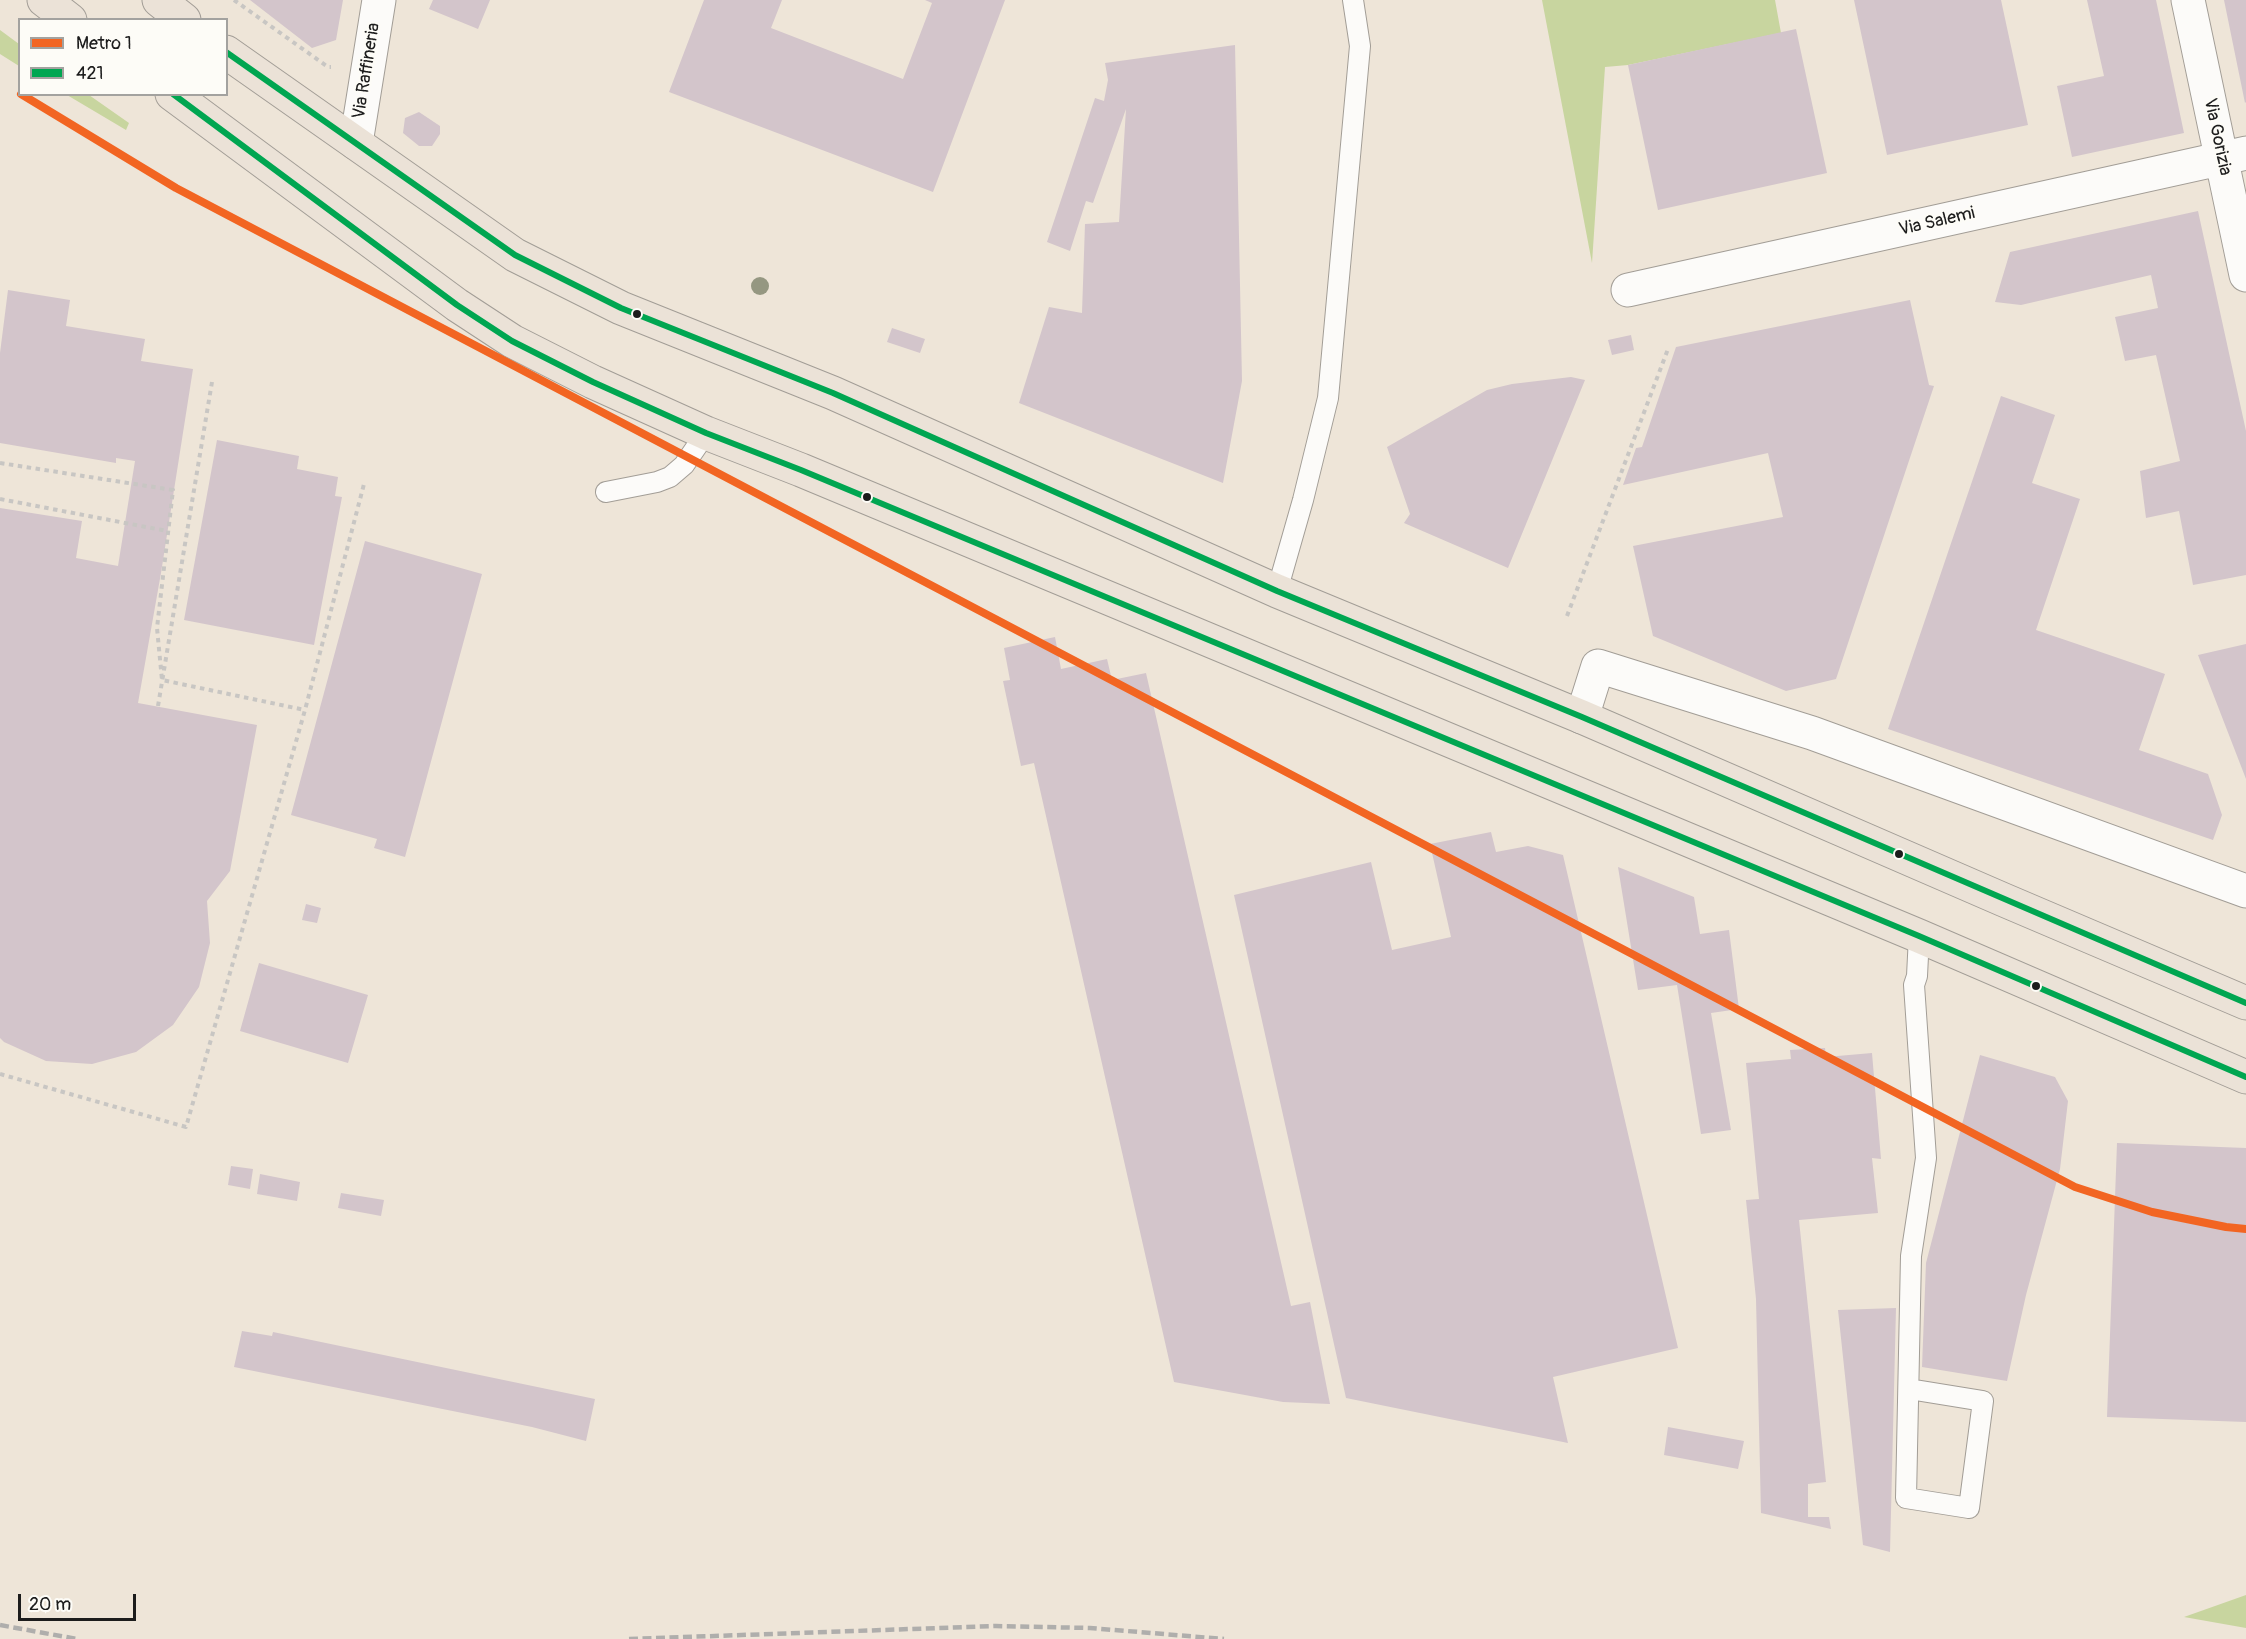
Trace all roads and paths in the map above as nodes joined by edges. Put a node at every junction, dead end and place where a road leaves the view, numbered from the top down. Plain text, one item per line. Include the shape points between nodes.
1 (44, 0) edge
2 (159, 0) edge
3 (234, 0) edge
4 (379, 0) edge
5 (1353, 0) edge
6 (2188, 0) edge
7 (67, 18) edge
8 (182, 18) edge
9 (228, 53) edge
10 (328, 67) dead end
11 (175, 96) edge
12 (356, 143) junction
13 (2234, 155) edge
14 (2246, 275) edge
15 (1628, 290) dead end
16 (1668, 348) dead end
17 (212, 382) dead end
18 (706, 433) junction
19 (0, 463) edge
20 (364, 484) dead end
21 (606, 492) dead end
22 (0, 500) edge
23 (167, 531) junction
24 (1277, 591) junction
25 (1567, 616) dead end
26 (162, 680) junction
27 (158, 706) dead end
28 (305, 710) junction
29 (1582, 717) junction
30 (2246, 891) edge
31 (1919, 936) junction
32 (2246, 1003) edge
33 (0, 1074) edge
34 (2246, 1077) edge
35 (1909, 1389) junction

1 - 7 main road
2 - 8 main road
3 - 10 path
4 - 12 street, Via Raffineria
5 - 24 lane via 1360,46 1328,398
6 - 13 street, Via Gorizia
9 - 12 main road
11 - 18 main road via 512,341
12 - 24 main road via 515,255 621,308 833,393
13 - 14 street, Via Gorizia
13 - 15 street, Via Salemi
16 - 25 path
17 - 26 path
18 - 21 lane via 684,465 670,477
18 - 31 main road
19 - 23 path via 173,490
20 - 28 path
22 - 23 path
23 - 26 path via 157,628
24 - 29 main road
26 - 27 path
26 - 28 path
28 - 33 path via 186,1127
29 - 30 street via 1598,666 1812,733
29 - 32 main road
31 - 34 main road
31 - 35 lane via 1914,985 1926,1158 1911,1256
35 - 35 lane via 1906,1497 1969,1508 1983,1401

